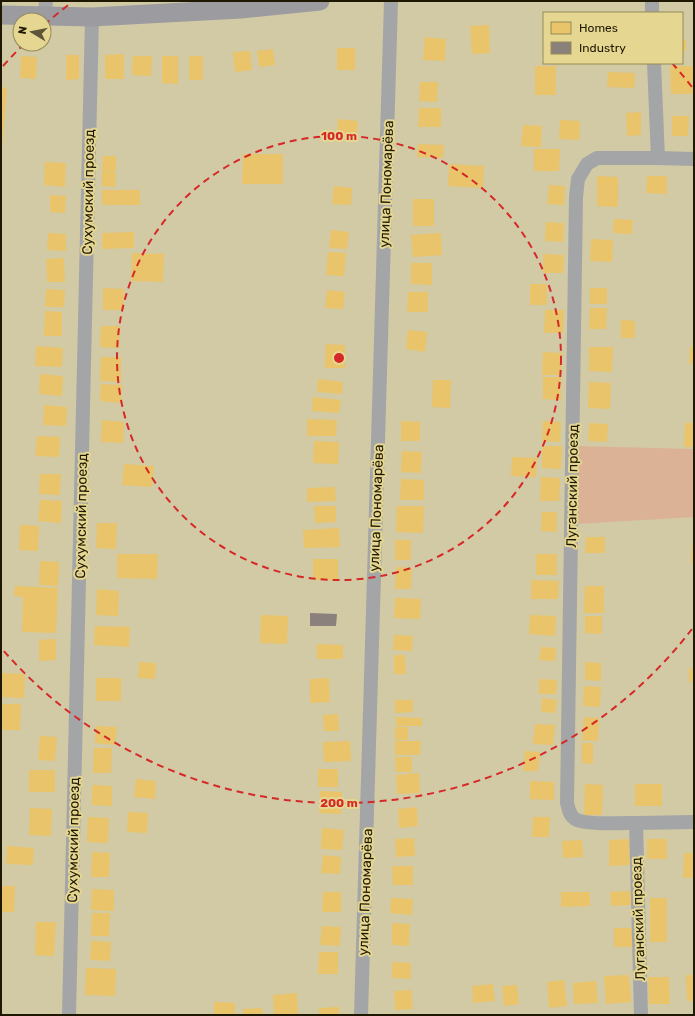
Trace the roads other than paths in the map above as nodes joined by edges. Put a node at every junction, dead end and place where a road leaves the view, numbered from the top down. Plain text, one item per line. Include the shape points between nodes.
1 (320, 1) edge
2 (391, 1) edge
3 (652, 1) edge
4 (46, 9) edge
5 (652, 12) edge
6 (1, 16) edge
7 (92, 17) junction
8 (654, 64) edge
9 (658, 158) junction
10 (694, 159) edge
11 (694, 822) edge
12 (636, 823) junction
13 (69, 1015) edge
14 (361, 1015) edge
15 (641, 1015) edge

1 - 7 street via 241,9
2 - 14 street, улица Пономарёва
3 - 5 street
4 - 6 street
4 - 7 street
7 - 13 street, Сухумский проезд
8 - 9 street
9 - 10 street, Луганский проезд
9 - 12 street, Луганский проезд via 597,158 587,164 578,179 576,196 568,802 570,813 576,820
11 - 12 street, Луганский проезд
12 - 15 street, Луганский проезд

